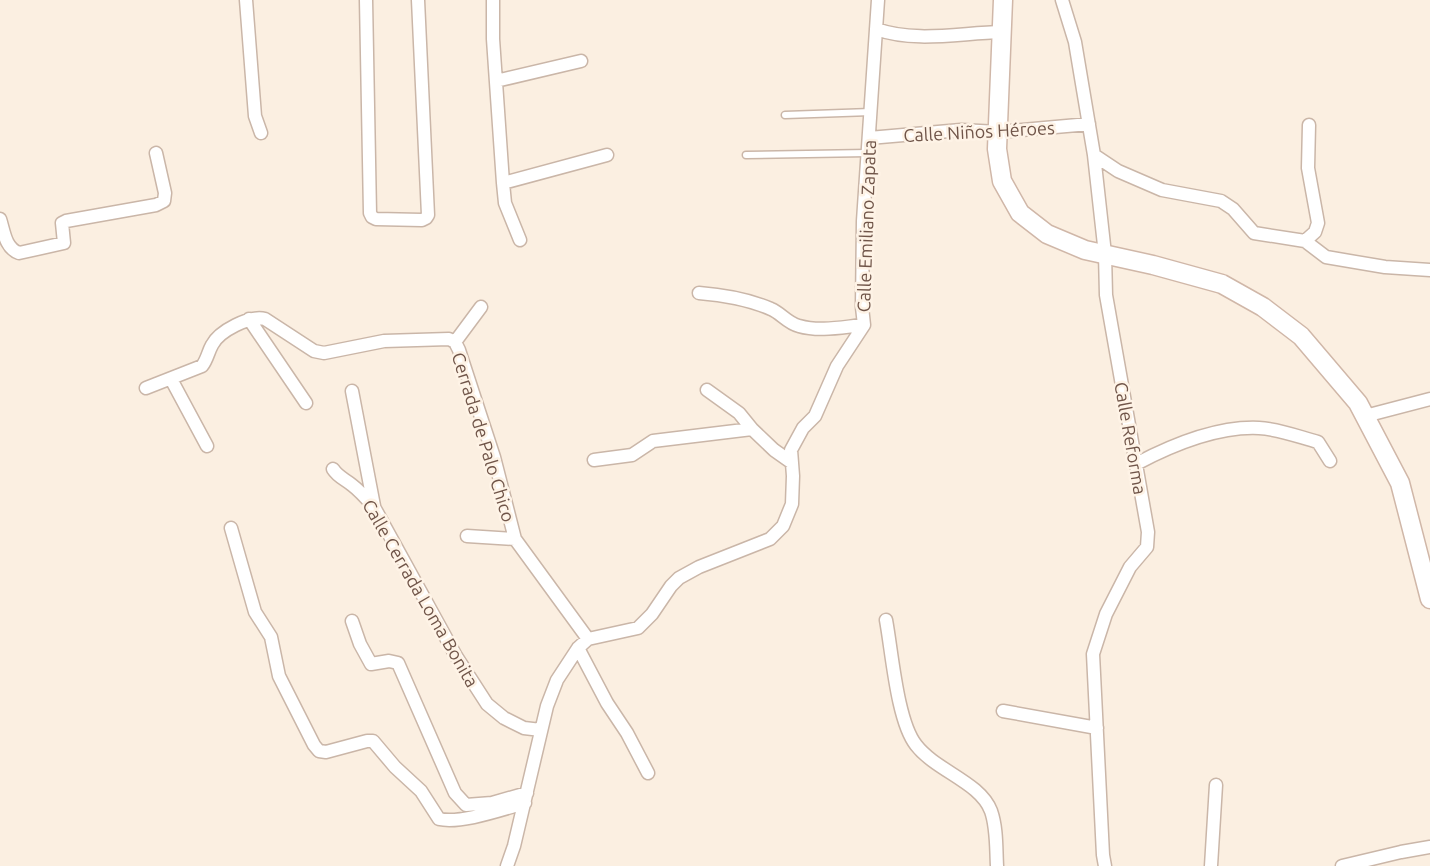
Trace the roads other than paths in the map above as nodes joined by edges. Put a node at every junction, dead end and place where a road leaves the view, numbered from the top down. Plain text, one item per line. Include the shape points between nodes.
1 (246, 0) edge
2 (366, 0) edge
3 (418, 0) edge
4 (493, 0) edge
5 (878, 0) edge
6 (1003, 0) edge
7 (1062, 0) edge
8 (876, 29) junction
9 (1001, 32) junction
10 (581, 61) dead end
11 (496, 81) junction
12 (871, 112) junction
13 (785, 115) dead end
14 (1089, 124) junction
15 (1309, 125) dead end
16 (998, 132) junction
17 (261, 133) dead end
18 (869, 138) junction
19 (156, 153) dead end
20 (868, 153) junction
21 (607, 155) dead end
22 (746, 155) dead end
23 (1094, 155) junction
24 (503, 183) junction
25 (0, 219) edge
26 (520, 240) dead end
27 (1305, 241) junction
28 (1105, 254) junction
29 (1430, 270) edge
30 (699, 293) dead end
31 (481, 307) dead end
32 (249, 319) junction
33 (864, 325) junction
34 (455, 342) junction
35 (171, 379) junction
36 (146, 388) dead end
37 (352, 390) dead end
38 (707, 390) dead end
39 (1430, 399) edge
40 (306, 403) dead end
41 (1365, 416) junction
42 (752, 429) junction
43 (207, 446) dead end
44 (594, 460) dead end
45 (1330, 461) dead end
46 (791, 462) junction
47 (1136, 464) junction
48 (333, 469) dead end
49 (374, 507) junction
50 (231, 528) dead end
51 (467, 536) dead end
52 (515, 538) junction
53 (1424, 553) edge
54 (1430, 599) edge
55 (886, 620) dead end
56 (352, 621) dead end
57 (588, 639) junction
58 (578, 648) junction
59 (1003, 711) dead end
60 (1096, 728) junction
61 (541, 730) junction
62 (648, 773) dead end
63 (1216, 785) dead end
64 (526, 798) junction
65 (1430, 847) edge
66 (507, 866) edge
67 (997, 866) edge
68 (1105, 866) edge
69 (1211, 866) edge
70 (1342, 866) edge

1 - 17 street via 255,116
2 - 3 street via 370,213 376,219 422,220 428,214
4 - 11 street
5 - 8 street, Calle Emiliano Zapata
6 - 9 main road
7 - 14 street, Calle Reforma
8 - 9 street via 893,35 948,37
8 - 12 street, Calle Emiliano Zapata
9 - 16 main road
10 - 11 street
11 - 24 street
12 - 13 lane
12 - 18 street, Calle Emiliano Zapata
14 - 16 street, Calle Niños Héroes
14 - 23 street, Calle Reforma
15 - 27 street via 1308,168 1318,223
16 - 18 street, Calle Niños Héroes via 961,130
16 - 28 main road via 1002,181 1020,213 1047,234
18 - 20 street, Calle Emiliano Zapata
19 - 25 street via 165,193 164,201 156,205 66,221 62,223 64,243 19,253 8,246
20 - 22 lane
20 - 33 street, Calle Emiliano Zapata via 863,221
21 - 24 street
23 - 27 street via 1118,171 1162,190 1221,201 1254,233
23 - 28 street, Calle Reforma
24 - 26 street via 505,203
27 - 29 street via 1326,257
28 - 41 main road via 1222,284 1263,307 1301,336
28 - 47 street, Calle Reforma via 1106,295
30 - 33 street via 730,295 773,310 798,326 824,329
31 - 34 street
32 - 34 street, Cerrada de Palo Chico via 265,319 314,351 324,353 384,341
32 - 35 street via 216,339 202,366
32 - 40 street
33 - 46 street, Calle Emiliano Zapata via 837,366 815,416 791,450
34 - 52 street, Cerrada de Palo Chico via 494,457
35 - 36 street
35 - 43 street
37 - 49 street
38 - 42 street via 739,413
39 - 41 street
41 - 53 main road via 1400,483
42 - 44 street via 653,441 632,455
42 - 46 street
45 - 47 street via 1318,442 1260,428 1231,429 1164,450
46 - 57 street, Calle Emiliano Zapata via 792,504 783,526 770,539 679,578 638,628
47 - 60 street, Calle Reforma via 1147,547 1130,567 1106,614 1093,654
48 - 49 street, Calle Cerrada Loma Bonita
49 - 61 street, Calle Cerrada Loma Bonita via 456,656 487,704 524,728
50 - 64 street via 255,612 271,637 279,676 319,751 373,741 421,791 439,819 486,814
51 - 52 street
52 - 57 street, Cerrada de Palo Chico
53 - 54 main road
55 - 67 street via 904,724 915,745 938,766 976,789 991,810
56 - 64 street via 371,664 398,663 455,793 466,805
57 - 58 street, Calle Emiliano Zapata
58 - 61 street, Calle Emiliano Zapata via 551,692
58 - 62 street
59 - 60 street
60 - 68 street, Calle Reforma
61 - 64 street, Calle Emiliano Zapata
63 - 69 street
64 - 66 street, Calle Emiliano Zapata
65 - 70 street

